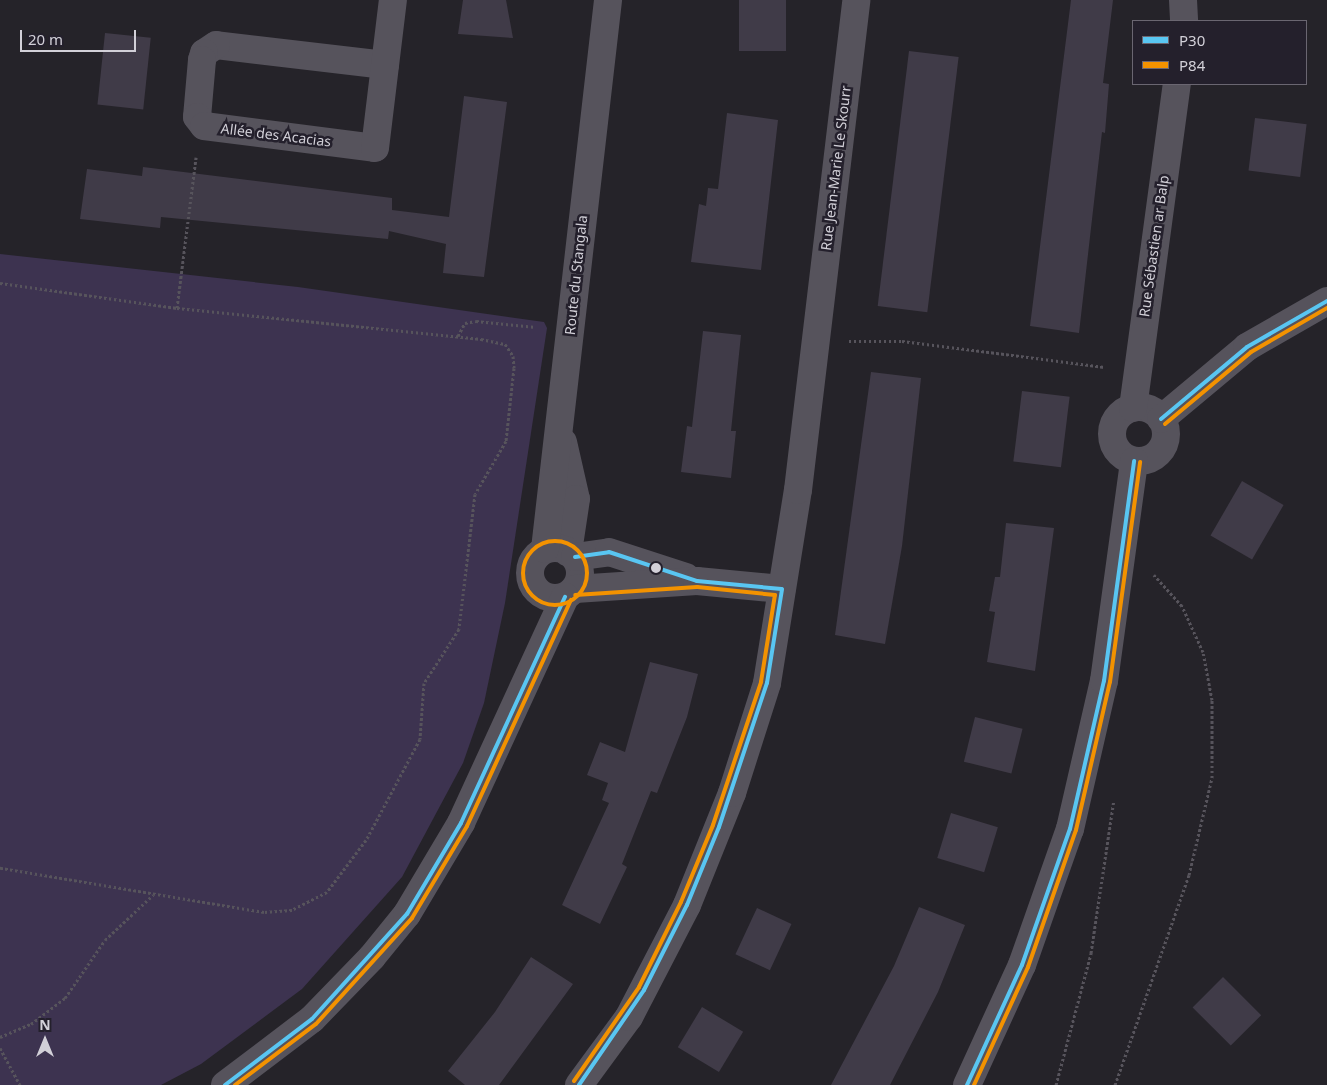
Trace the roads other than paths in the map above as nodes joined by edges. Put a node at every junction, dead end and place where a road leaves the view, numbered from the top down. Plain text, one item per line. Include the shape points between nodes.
1 (393, 0) edge
2 (608, 0) edge
3 (856, 0) edge
4 (1183, 0) edge
5 (1184, 20) edge
6 (385, 66) junction
7 (1177, 85) edge
8 (1327, 301) edge
9 (1133, 408) junction
10 (1161, 419) junction
11 (1134, 461) junction
12 (563, 553) junction
13 (697, 581) junction
14 (782, 589) junction
15 (537, 592) junction
16 (570, 593) junction
17 (536, 655) junction
18 (225, 1085) edge
19 (579, 1085) edge
20 (967, 1085) edge

1 - 6 street, Allée des Acacias
2 - 12 street, Route du Stangala via 559,429
3 - 14 street, Rue Jean-Marie Le Skourr
4 - 5 street
6 - 6 street, Allée des Acacias via 375,148 204,126 196,111 204,53 216,46
7 - 9 street, Rue Sébastien ar Balp
8 - 10 street via 1247,347
9 - 10 street via 1151,410
9 - 11 street via 1117,419 1112,436 1118,452
10 - 11 street via 1166,431 1163,446 1151,459
11 - 20 street via 1123,562 1104,681 1082,779 1037,925 1005,1007
12 - 13 street via 609,552
12 - 15 street via 530,568
12 - 16 street via 580,573
13 - 14 street
13 - 16 street
14 - 19 street, Rue Jean-Marie Le Skourr via 765,690 719,828 648,982
15 - 16 street via 553,598
15 - 17 street
16 - 17 street
17 - 18 street via 461,823 407,914 372,957 312,1019

